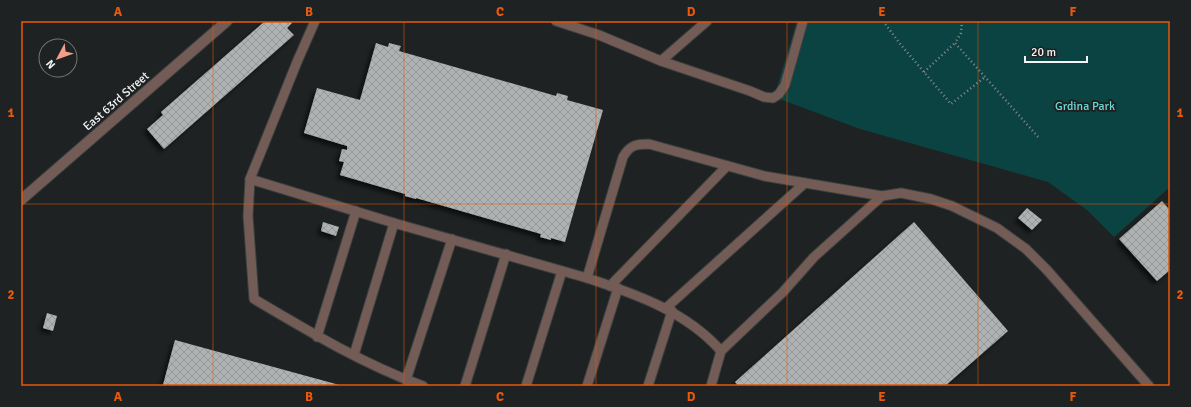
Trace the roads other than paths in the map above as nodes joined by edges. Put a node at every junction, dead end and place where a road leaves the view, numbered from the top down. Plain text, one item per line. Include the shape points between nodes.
1 (227, 21) edge
2 (315, 21) edge
3 (556, 21) edge
4 (707, 21) edge
5 (803, 21) edge
6 (661, 61) junction
7 (727, 166) junction
8 (250, 179) junction
9 (805, 183) junction
10 (882, 196) junction
11 (21, 200) edge
12 (356, 211) junction
13 (394, 223) junction
14 (452, 239) junction
15 (506, 254) junction
16 (562, 271) junction
17 (587, 278) junction
18 (614, 287) junction
19 (669, 310) junction
20 (317, 336) junction
21 (721, 351) junction
22 (354, 355) junction
23 (406, 380) junction
24 (422, 386) edge
25 (465, 386) edge
26 (526, 386) edge
27 (587, 386) edge
28 (648, 386) edge
29 (711, 386) edge
30 (1149, 386) edge

1 - 11 street, East 63rd Street
2 - 8 lane
3 - 6 lane via 599,35
4 - 6 lane
5 - 6 lane via 785,85 773,98
7 - 9 lane
7 - 17 lane via 649,144 638,144 628,149 623,157
7 - 18 lane
8 - 12 lane
8 - 20 lane via 248,216 254,298
9 - 10 lane
9 - 19 lane
10 - 21 lane via 814,257 783,292
10 - 30 lane via 901,193 942,202 986,222 1017,242 1047,270
12 - 13 lane
12 - 20 lane
13 - 14 lane
13 - 22 lane
14 - 15 lane
14 - 23 lane
15 - 16 lane
15 - 25 lane
16 - 17 lane
16 - 26 lane
17 - 18 lane
18 - 19 lane
18 - 27 lane
19 - 21 lane via 710,338
19 - 28 lane
20 - 22 lane
21 - 29 lane
22 - 23 lane
23 - 24 lane

